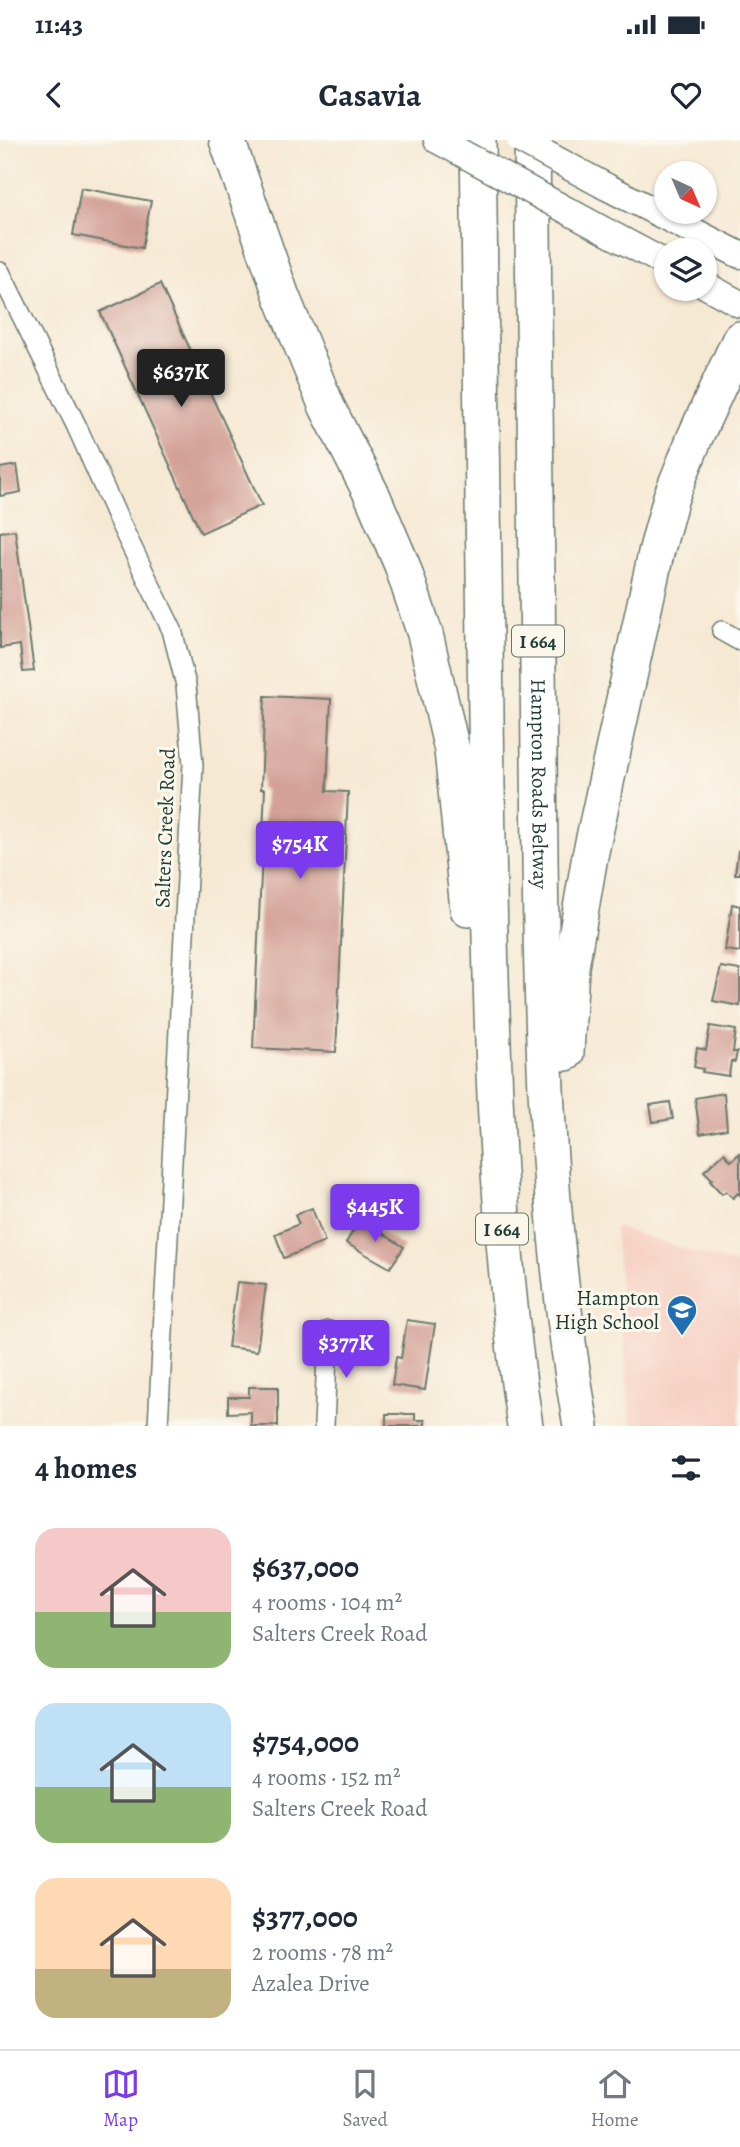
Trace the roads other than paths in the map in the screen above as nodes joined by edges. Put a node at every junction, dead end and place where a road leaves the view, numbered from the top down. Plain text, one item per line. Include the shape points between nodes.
1 (227, 140) edge
2 (437, 140) edge
3 (478, 140) edge
4 (520, 140) edge
5 (532, 140) edge
6 (740, 256) edge
7 (654, 257) edge
8 (0, 272) edge
9 (717, 292) edge
10 (740, 304) edge
11 (740, 339) edge
12 (722, 631) dead end
13 (740, 641) edge
14 (491, 1030) junction
15 (547, 1142) junction
16 (328, 1331) dead end
17 (158, 1426) edge
18 (324, 1426) edge
19 (525, 1426) edge
20 (581, 1426) edge

1 - 14 highway via 282,297 327,407 402,565 425,634 452,750 469,948
2 - 7 main road, bridge
3 - 14 highway, I 664
4 - 6 main road, bridge
5 - 15 highway, Hampton Roads Beltway / I 664
8 - 17 street, Salters Creek Road via 172,630 186,685 193,765
9 - 10 main road
11 - 15 highway via 671,497 656,553 590,856 571,967 566,1081
12 - 13 street
14 - 19 highway, I 664 via 503,1246
15 - 20 highway, Hampton Roads Beltway / I 664 via 556,1248
16 - 18 street

